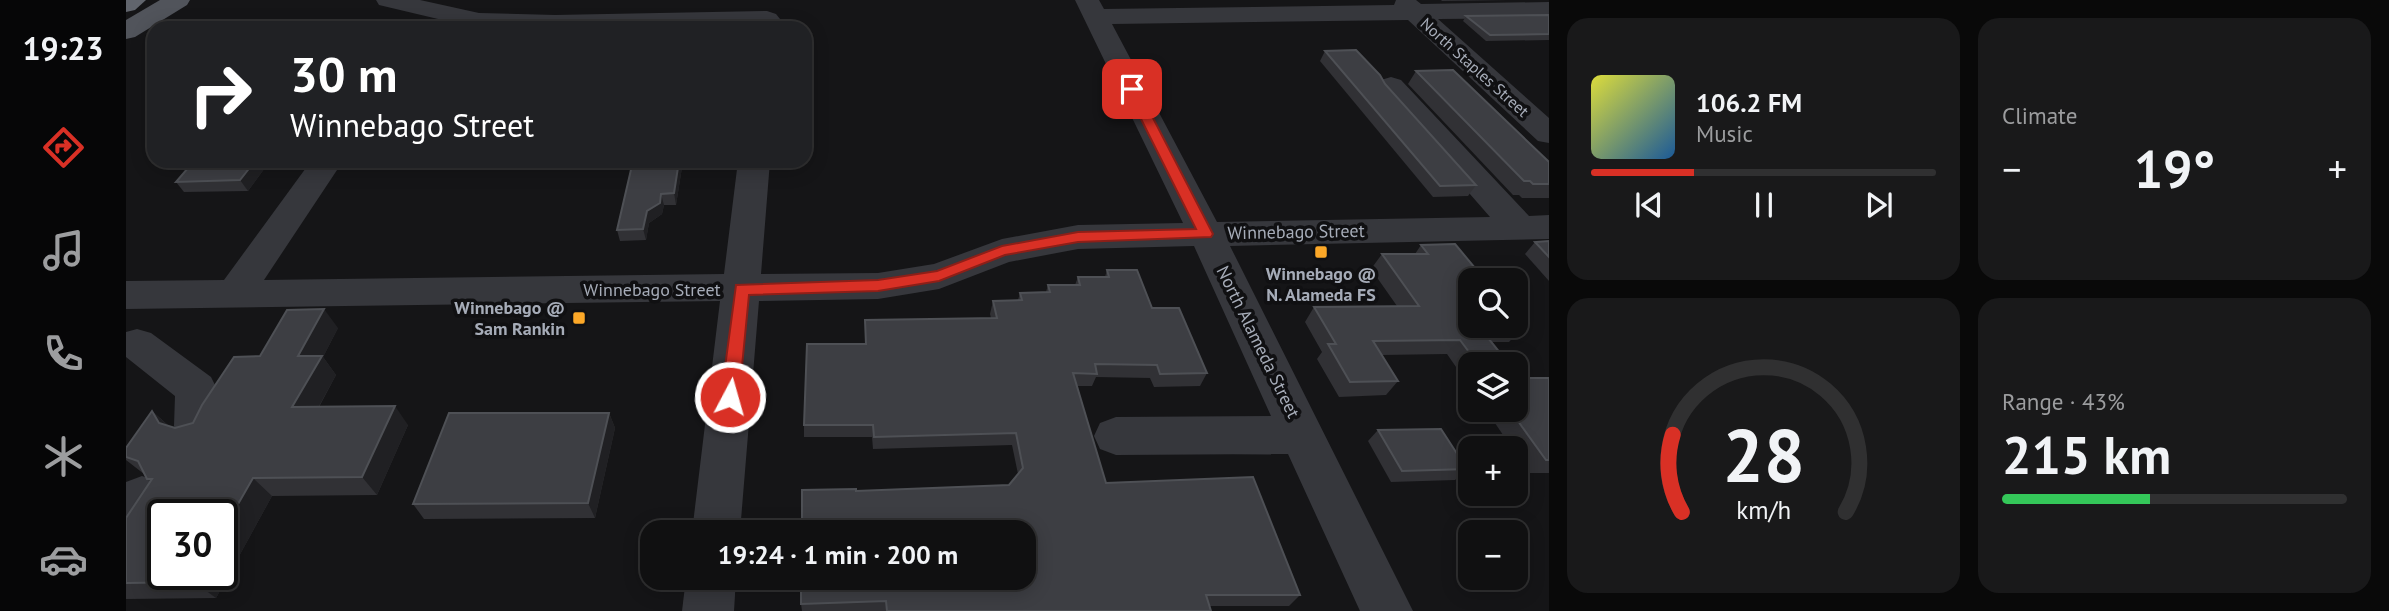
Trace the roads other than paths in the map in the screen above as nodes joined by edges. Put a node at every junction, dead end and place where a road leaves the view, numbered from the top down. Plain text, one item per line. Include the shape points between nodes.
1 (134, 0) edge
2 (178, 0) edge
3 (388, 0) edge
4 (126, 5) edge
5 (1408, 6) edge
6 (1091, 8) edge
7 (1549, 10) edge
8 (768, 16) edge
9 (427, 19) edge
10 (479, 21) edge
11 (616, 21) edge
12 (126, 31) edge
13 (1391, 86) edge
14 (1549, 134) edge
15 (322, 168) edge
16 (753, 168) edge
17 (1534, 228) edge
18 (1206, 234) junction
19 (741, 289) junction
20 (235, 293) junction
21 (176, 294) junction
22 (126, 295) edge
23 (132, 351) edge
24 (196, 426) edge
25 (1302, 435) junction
26 (1116, 436) dead end
27 (717, 520) edge
28 (710, 590) edge
29 (708, 611) edge
30 (1387, 611) edge

1 - 4 highway
2 - 12 main road
3 - 9 street
5 - 6 street
5 - 7 street
5 - 14 street, North Staples Street
6 - 18 street, North Alameda Street
8 - 11 street
9 - 10 street
13 - 17 street
15 - 20 street
16 - 19 street
17 - 18 street, Winnebago Street
18 - 19 street, Winnebago Street via 1078,237 1002,251 939,276 878,286
18 - 25 street, North Alameda Street
19 - 20 street, Winnebago Street
19 - 27 street
20 - 21 street, Winnebago Street
21 - 22 street, Winnebago Street
21 - 23 street
23 - 24 street via 196,388
25 - 26 street
25 - 30 street, North Alameda Street
28 - 29 street

